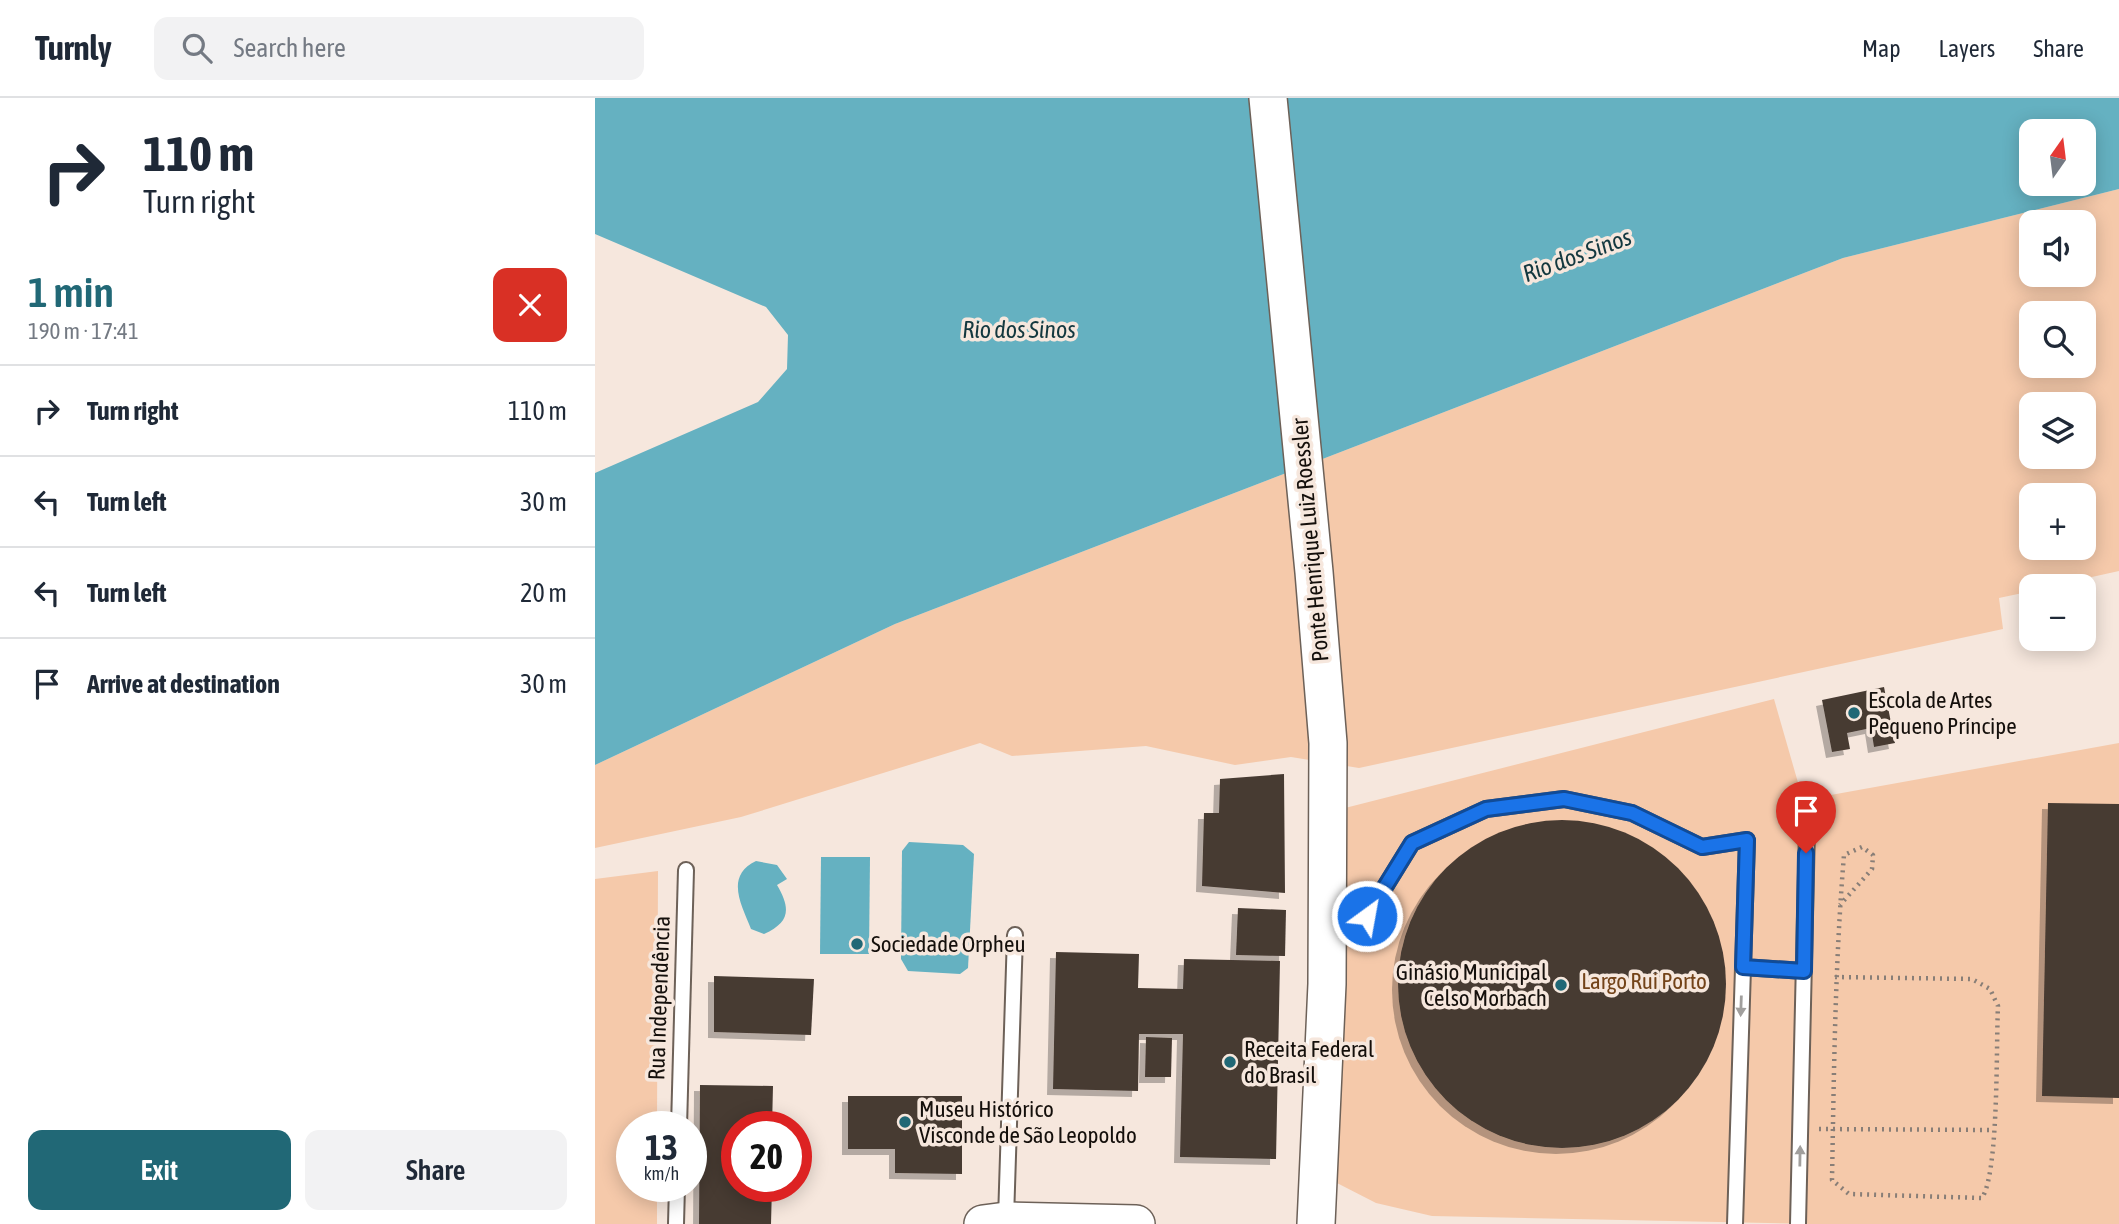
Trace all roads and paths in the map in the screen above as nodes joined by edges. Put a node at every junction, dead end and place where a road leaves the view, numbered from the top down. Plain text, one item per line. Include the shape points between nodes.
1 (1268, 98) edge
2 (1807, 830) dead end
3 (685, 870) dead end
4 (1840, 905) junction
5 (1367, 916) dead end
6 (1015, 935) dead end
7 (1743, 967) junction
8 (1804, 971) junction
9 (1835, 977) junction
10 (679, 1111) edge
11 (1833, 1129) junction
12 (1993, 1130) junction
13 (677, 1202) edge
14 (998, 1223) edge
15 (676, 1224) edge
16 (1136, 1224) edge
17 (1316, 1224) edge
18 (1735, 1224) edge
19 (1798, 1224) edge

1 - 17 street, Ponte Henrique Luiz Roessler via 1328,743 1327,984
2 - 8 lane
3 - 10 lane, Rua Independência
4 - 4 path via 1845,855 1862,847 1873,855 1871,869
4 - 9 path
5 - 7 lane via 1412,843 1486,809 1564,799 1632,813 1702,847 1747,840
6 - 14 lane
7 - 8 lane
7 -> 18 lane
19 -> 8 lane
9 - 11 path
9 - 12 path via 1972,979 1990,989 1997,1006
11 - 12 path
11 - 12 path via 1832,1180 1849,1194 1982,1198 1989,1188
13 - 15 lane
14 - 16 street

